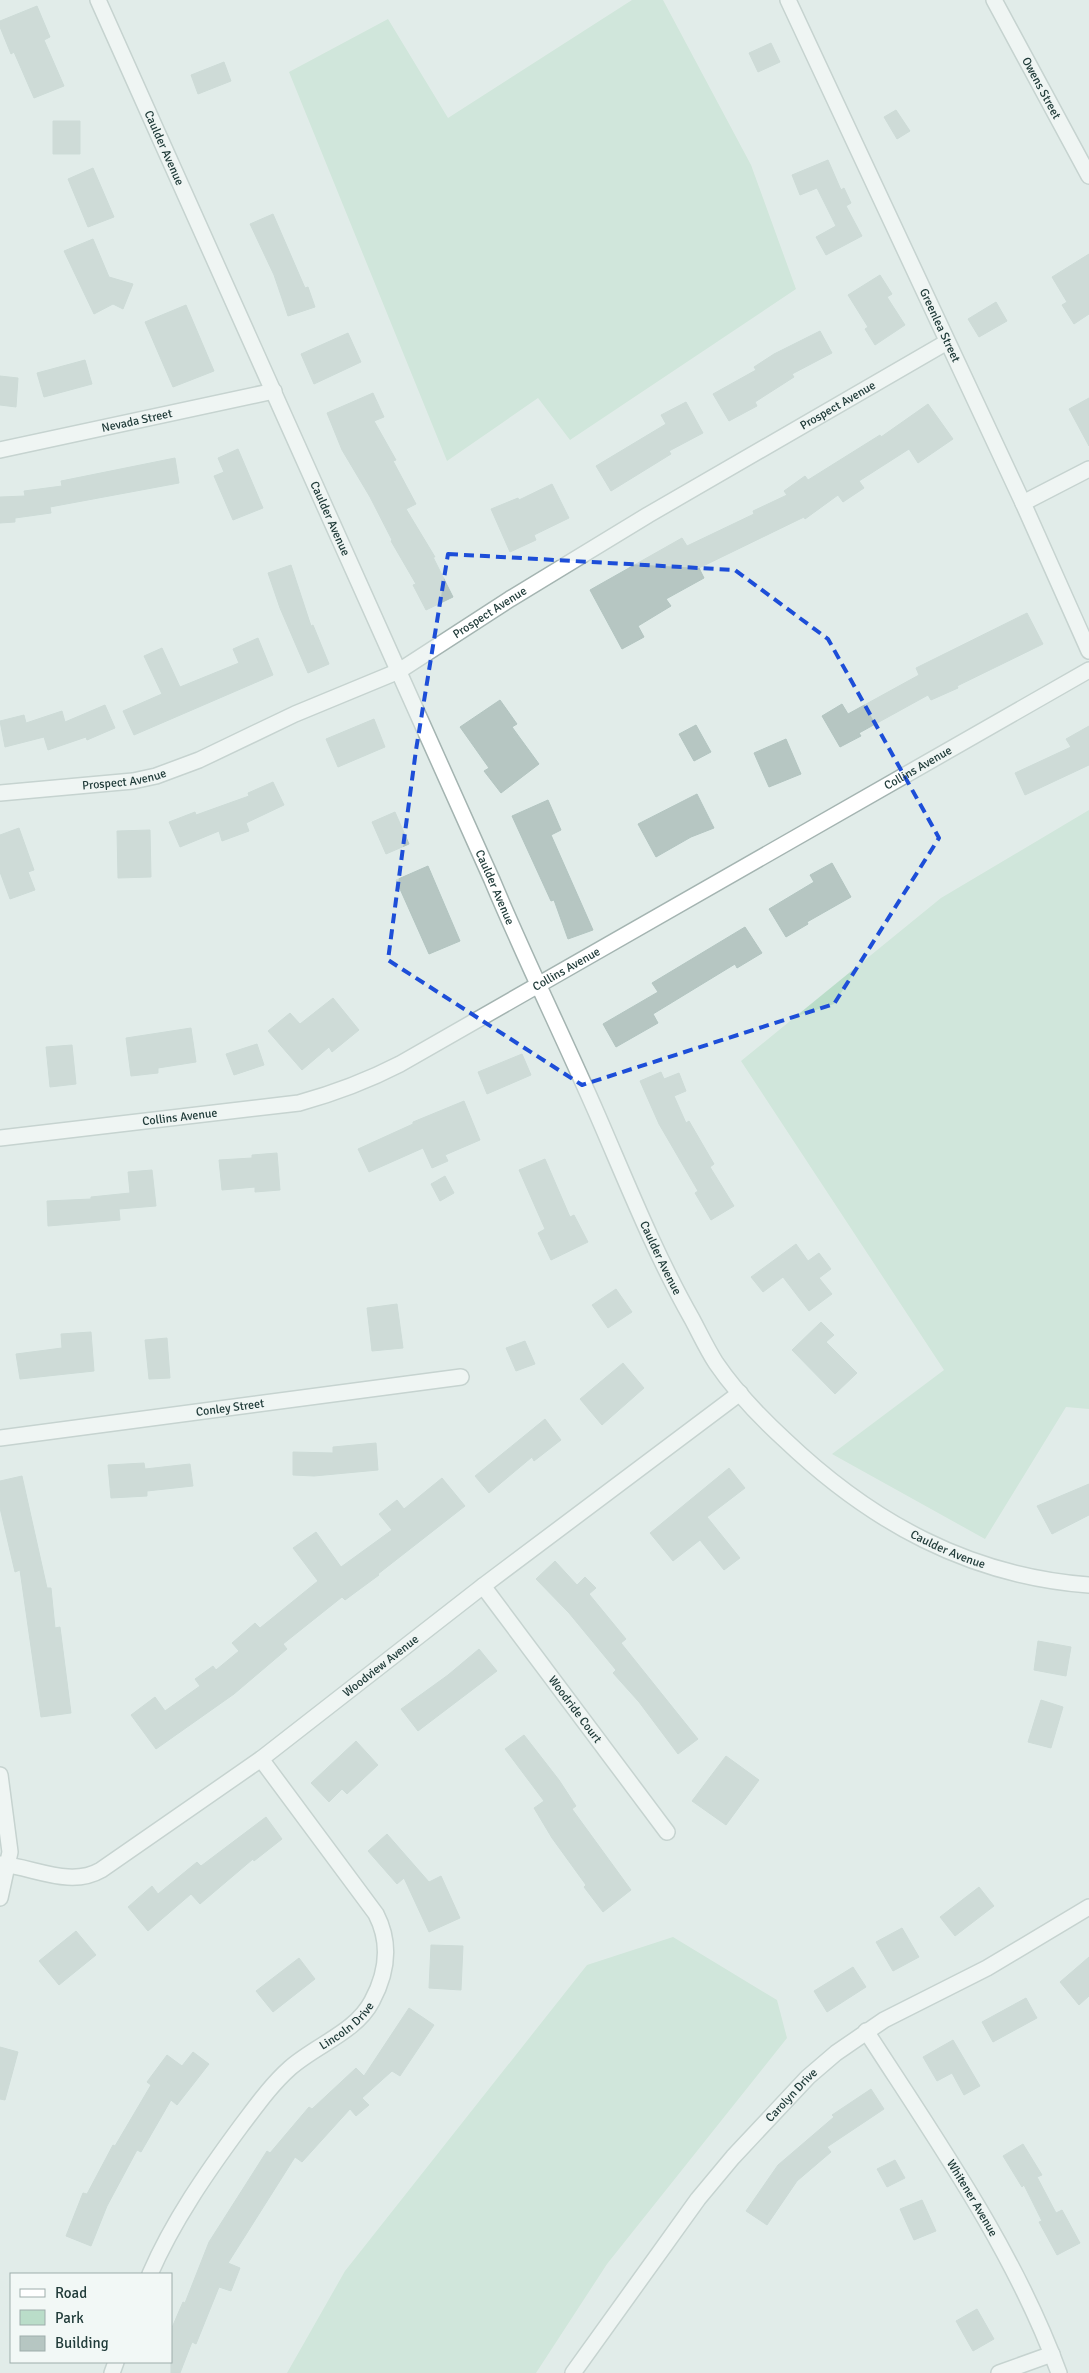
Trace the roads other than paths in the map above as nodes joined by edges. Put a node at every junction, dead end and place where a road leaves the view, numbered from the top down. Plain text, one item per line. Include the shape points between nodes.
1 (98, 0) edge
2 (788, 0) edge
3 (994, 0) edge
4 (1089, 176) edge
5 (947, 342) junction
6 (274, 391) junction
7 (0, 450) edge
8 (1089, 469) edge
9 (1023, 503) junction
10 (1089, 651) edge
11 (1089, 670) edge
12 (399, 671) junction
13 (0, 793) edge
14 (539, 985) junction
15 (0, 1138) edge
16 (461, 1378) dead end
17 (740, 1393) junction
18 (0, 1438) edge
19 (1089, 1585) edge
20 (483, 1586) junction
21 (261, 1759) junction
22 (0, 1775) edge
23 (667, 1832) dead end
24 (4, 1865) edge
25 (0, 1898) edge
26 (1089, 1906) edge
27 (866, 2031) junction
28 (151, 2273) edge
29 (1052, 2354) junction
30 (573, 2373) edge
31 (999, 2373) edge
32 (1059, 2373) edge

1 - 6 street, Caulder Avenue
2 - 5 street, Greenlea Street
3 - 4 street, Owens Street
5 - 9 street, Greenlea Street
5 - 12 street, Prospect Avenue via 648,515
6 - 7 street, Nevada Street
6 - 12 street, Caulder Avenue
8 - 9 street
9 - 10 street, Greenlea Street
11 - 14 street, Collins Avenue
12 - 13 street, Prospect Avenue via 156,776 134,781
12 - 14 street, Caulder Avenue
14 - 15 street, Collins Avenue via 400,1064 334,1094 263,1108
14 - 17 street, Caulder Avenue via 679,1296 716,1363
16 - 18 street, Conley Street
17 - 19 street, Caulder Avenue via 805,1459 841,1489 893,1524 971,1562 1041,1579
17 - 20 street, Woodview Avenue
20 - 21 street, Woodview Avenue
20 - 23 street, Woodride Court
21 - 24 street, Woodview Avenue via 92,1875 72,1879
21 - 28 street, Lincoln Drive via 376,1914 386,1945 385,1966 371,2003 358,2019 298,2062 268,2090 180,2216
22 - 24 street via 7,1820
24 - 25 street
26 - 27 street, Carolyn Drive via 987,1968
27 - 29 street, Whitener Avenue via 999,2243 1028,2297
27 - 30 street, Carolyn Drive via 808,2077 733,2157 665,2243
29 - 31 street
29 - 32 street, Whitener Avenue

